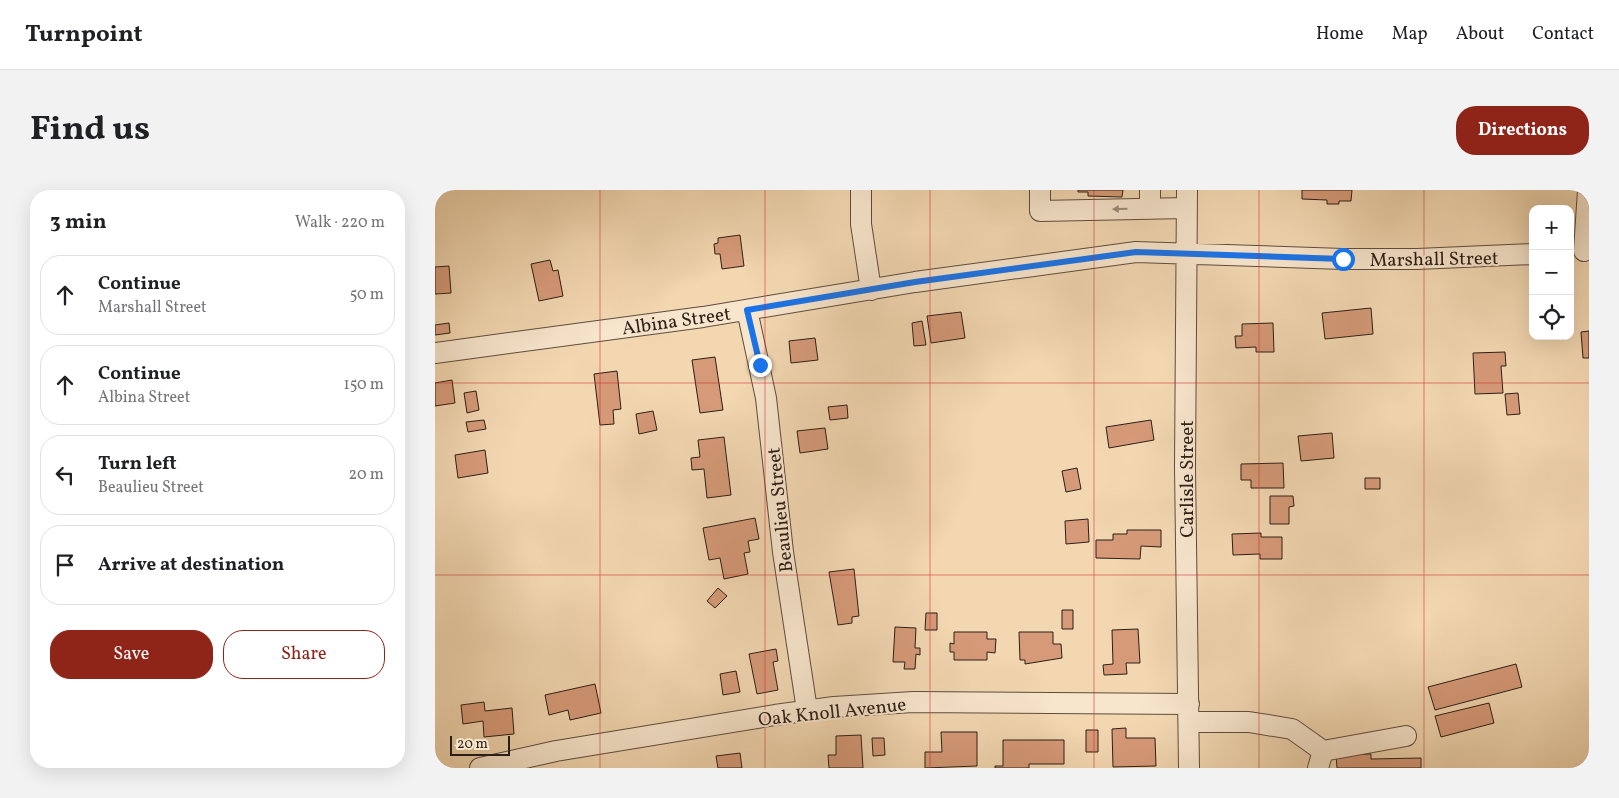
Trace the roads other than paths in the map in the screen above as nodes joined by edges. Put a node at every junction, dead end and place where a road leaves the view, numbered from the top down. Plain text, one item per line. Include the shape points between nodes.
1 (861, 190) edge
2 (1040, 190) edge
3 (1587, 190) edge
4 (1150, 199) edge
5 (1186, 199) edge
6 (1581, 252) edge
7 (1185, 253) junction
8 (1529, 254) edge
9 (871, 290) junction
10 (747, 310) junction
11 (435, 353) edge
12 (807, 710) junction
13 (1189, 713) junction
14 (1405, 736) dead end
15 (1320, 760) edge
16 (480, 768) edge
17 (1189, 768) edge

1 - 9 street via 861,224
4 -> 2 street via 1040,210
3 - 6 street
4 - 5 street
5 - 7 street, Carlisle Street
7 - 8 street, Marshall Street via 1343,259
7 - 9 street, Albina Street via 1136,252
7 - 13 street, Carlisle Street
9 - 10 street, Albina Street
10 - 11 street, Albina Street
10 - 12 street, Beaulieu Street via 765,398 784,560
12 - 13 street, Oak Knoll Avenue via 913,702
12 - 16 street, Oak Knoll Avenue via 556,751
13 - 15 street, Oak Knoll Avenue via 1292,729
13 - 17 street, Carlisle Street
14 - 15 street

